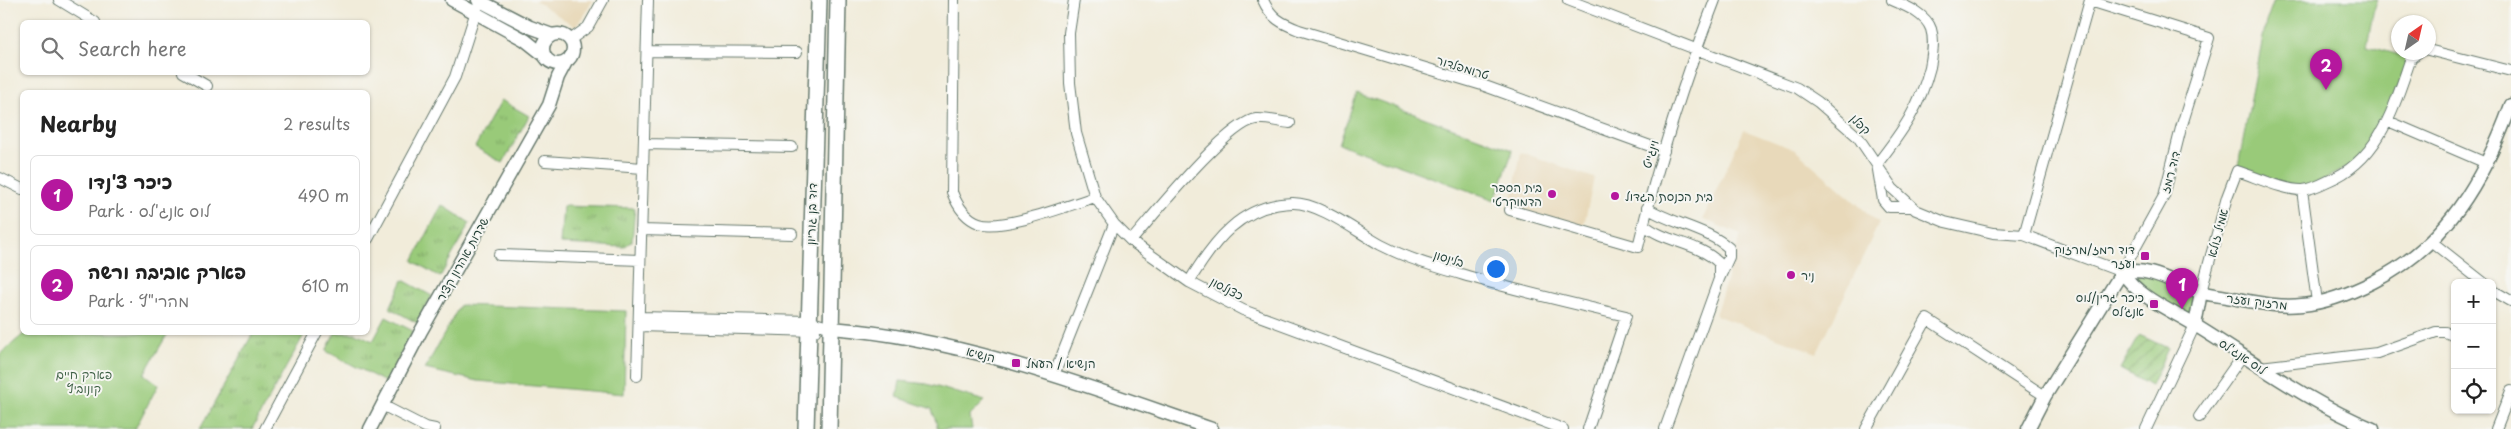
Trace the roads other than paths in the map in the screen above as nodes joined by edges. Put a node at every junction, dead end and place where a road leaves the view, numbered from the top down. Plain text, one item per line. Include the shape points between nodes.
1 (59, 0) edge
2 (452, 0) edge
3 (476, 0) edge
4 (603, 0) edge
5 (648, 0) edge
6 (819, 0) edge
7 (838, 0) edge
8 (954, 0) edge
9 (1074, 0) edge
10 (1263, 0) edge
11 (1568, 0) edge
12 (1715, 0) edge
13 (1892, 0) edge
14 (2090, 1) edge
15 (477, 13) junction
16 (92, 20) edge
17 (552, 35) junction
18 (570, 40) junction
19 (1696, 48) junction
20 (647, 51) junction
21 (797, 52) dead end
22 (2436, 52) edge
23 (546, 57) junction
24 (2410, 60) edge
25 (566, 62) junction
26 (2511, 71) edge
27 (188, 75) edge
28 (207, 86) dead end
29 (554, 90) junction
30 (2511, 105) edge
31 (2388, 121) junction
32 (1290, 123) dead end
33 (644, 144) junction
34 (792, 147) dead end
35 (1664, 151) junction
36 (545, 161) dead end
37 (2486, 163) junction
38 (1877, 164) junction
39 (643, 168) junction
40 (0, 178) edge
41 (20, 188) edge
42 (2302, 190) junction
43 (1095, 197) junction
44 (1911, 207) junction
45 (1647, 208) junction
46 (1510, 210) dead end
47 (1114, 224) junction
48 (1643, 224) junction
49 (641, 230) junction
50 (792, 234) dead end
51 (370, 235) edge
52 (2024, 235) junction
53 (1131, 241) junction
54 (2432, 242) junction
55 (499, 255) dead end
56 (640, 260) junction
57 (2122, 272) junction
58 (1719, 279) junction
59 (2479, 279) edge
60 (1189, 282) junction
61 (2201, 292) junction
62 (2496, 292) edge
63 (2511, 301) edge
64 (2317, 302) junction
65 (639, 321) junction
66 (2195, 325) junction
67 (807, 327) junction
68 (832, 328) junction
69 (2451, 334) edge
70 (315, 335) edge
71 (2242, 356) junction
72 (2260, 367) junction
73 (1054, 375) junction
74 (637, 376) dead end
75 (2511, 391) edge
76 (2045, 396) junction
77 (382, 406) junction
78 (2199, 417) dead end
79 (265, 429) edge
80 (370, 429) edge
81 (435, 429) edge
82 (806, 429) edge
83 (829, 429) edge
84 (1212, 429) edge
85 (1563, 429) edge
86 (1588, 429) edge
87 (1664, 429) edge
88 (1866, 429) edge
89 (2028, 429) edge
90 (2146, 429) edge
91 (2373, 429) edge
92 (2496, 429) edge

1 - 16 street
2 - 15 street
3 - 15 street
3 - 17 street via 530,28
4 - 18 street via 588,27
5 - 20 street
6 - 67 main road, דוד בן גוריון
7 - 68 main road, דוד בן גוריון
8 - 43 street via 952,192 960,209 979,223 1000,225
9 - 43 street, כצנלסון via 1069,34 1070,83 1076,133
10 - 35 street, טרומפלדור via 1277,22 1482,85
11 - 19 street, קפלן
12 - 19 street, וינגייט
13 - 38 street via 1910,8 1931,29 1932,56 1917,107
14 - 52 street
14 - 57 street, דוד רמז via 2208,38 2164,196
15 - 23 street via 530,43
15 - 51 street via 455,77
17 - 18 street via 562,34
17 - 23 street via 543,46
18 - 25 street via 572,54
19 - 35 street, וינגייט
19 - 38 street, קפלן via 1805,93 1858,137
20 - 21 street
20 - 33 street
22 - 26 street
23 - 25 street via 556,64
23 - 29 street via 553,74
24 - 31 street
25 - 29 street, שדרות אהרון קציר
27 - 28 street
29 - 77 street, שדרות אהרון קציר
30 - 37 street, מרזוק ועזר
31 - 37 street
31 - 42 street via 2370,150 2346,172
32 - 53 street via 1255,119 1229,134
33 - 34 street
33 - 39 street
35 - 45 street, וינגייט
36 - 39 street
37 - 54 street, מרזוק ועזר via 2456,215
38 - 44 street, קפלן
38 - 44 street via 1883,200 1889,207
39 - 49 street
40 - 41 street
42 - 61 street, אמיל זולא via 2237,170
42 - 64 street
43 - 47 street, כצנלסון
44 - 52 street, קפלן via 1945,222 1993,233
45 - 48 street, וינגייט
45 - 58 street via 1719,240 1728,248 1729,257
46 - 48 street, וינגייט via 1638,247
47 - 53 street, כצנלסון
47 - 73 street
48 - 58 street via 1713,257 1719,263
49 - 50 street
49 - 56 street
52 - 57 street, קפלן
53 - 60 street, כצנלסון
54 - 59 street
54 - 64 street, מרזוק ועזר via 2384,277 2361,289
55 - 56 street
56 - 65 street
57 - 61 street, מרזוק ועזר via 2142,270
57 - 66 street, לוס אנג'לס via 2137,292
57 - 76 street, דוד רמז
58 - 87 street
60 - 85 street, כצנלסון via 1243,310
60 - 86 street, בלינסון via 1212,245 1235,225 1254,212 1294,203 1325,212 1408,258 1508,288 1626,316
61 - 64 street, מרזוק ועזר via 2278,305
61 - 66 street, אמיל זולא
62 - 63 street
65 - 67 street
65 - 74 street
66 - 71 street, לוס אנג'לס
66 - 90 street
67 - 68 street
67 - 82 main road, דוד בן גוריון
68 - 73 street, הנשיא via 975,352
68 - 83 main road, דוד בן גוריון
69 - 72 street via 2436,332 2377,353
70 - 79 street
71 - 72 street, לוס אנג'לס
71 - 78 street
72 - 91 street, לוס אנג'לס via 2331,410
73 - 84 street, הנשיא
75 - 92 street
76 - 88 street via 1928,319
76 - 89 street, דוד רמז
77 - 80 street, שדרות אהרון קציר
77 - 81 street

